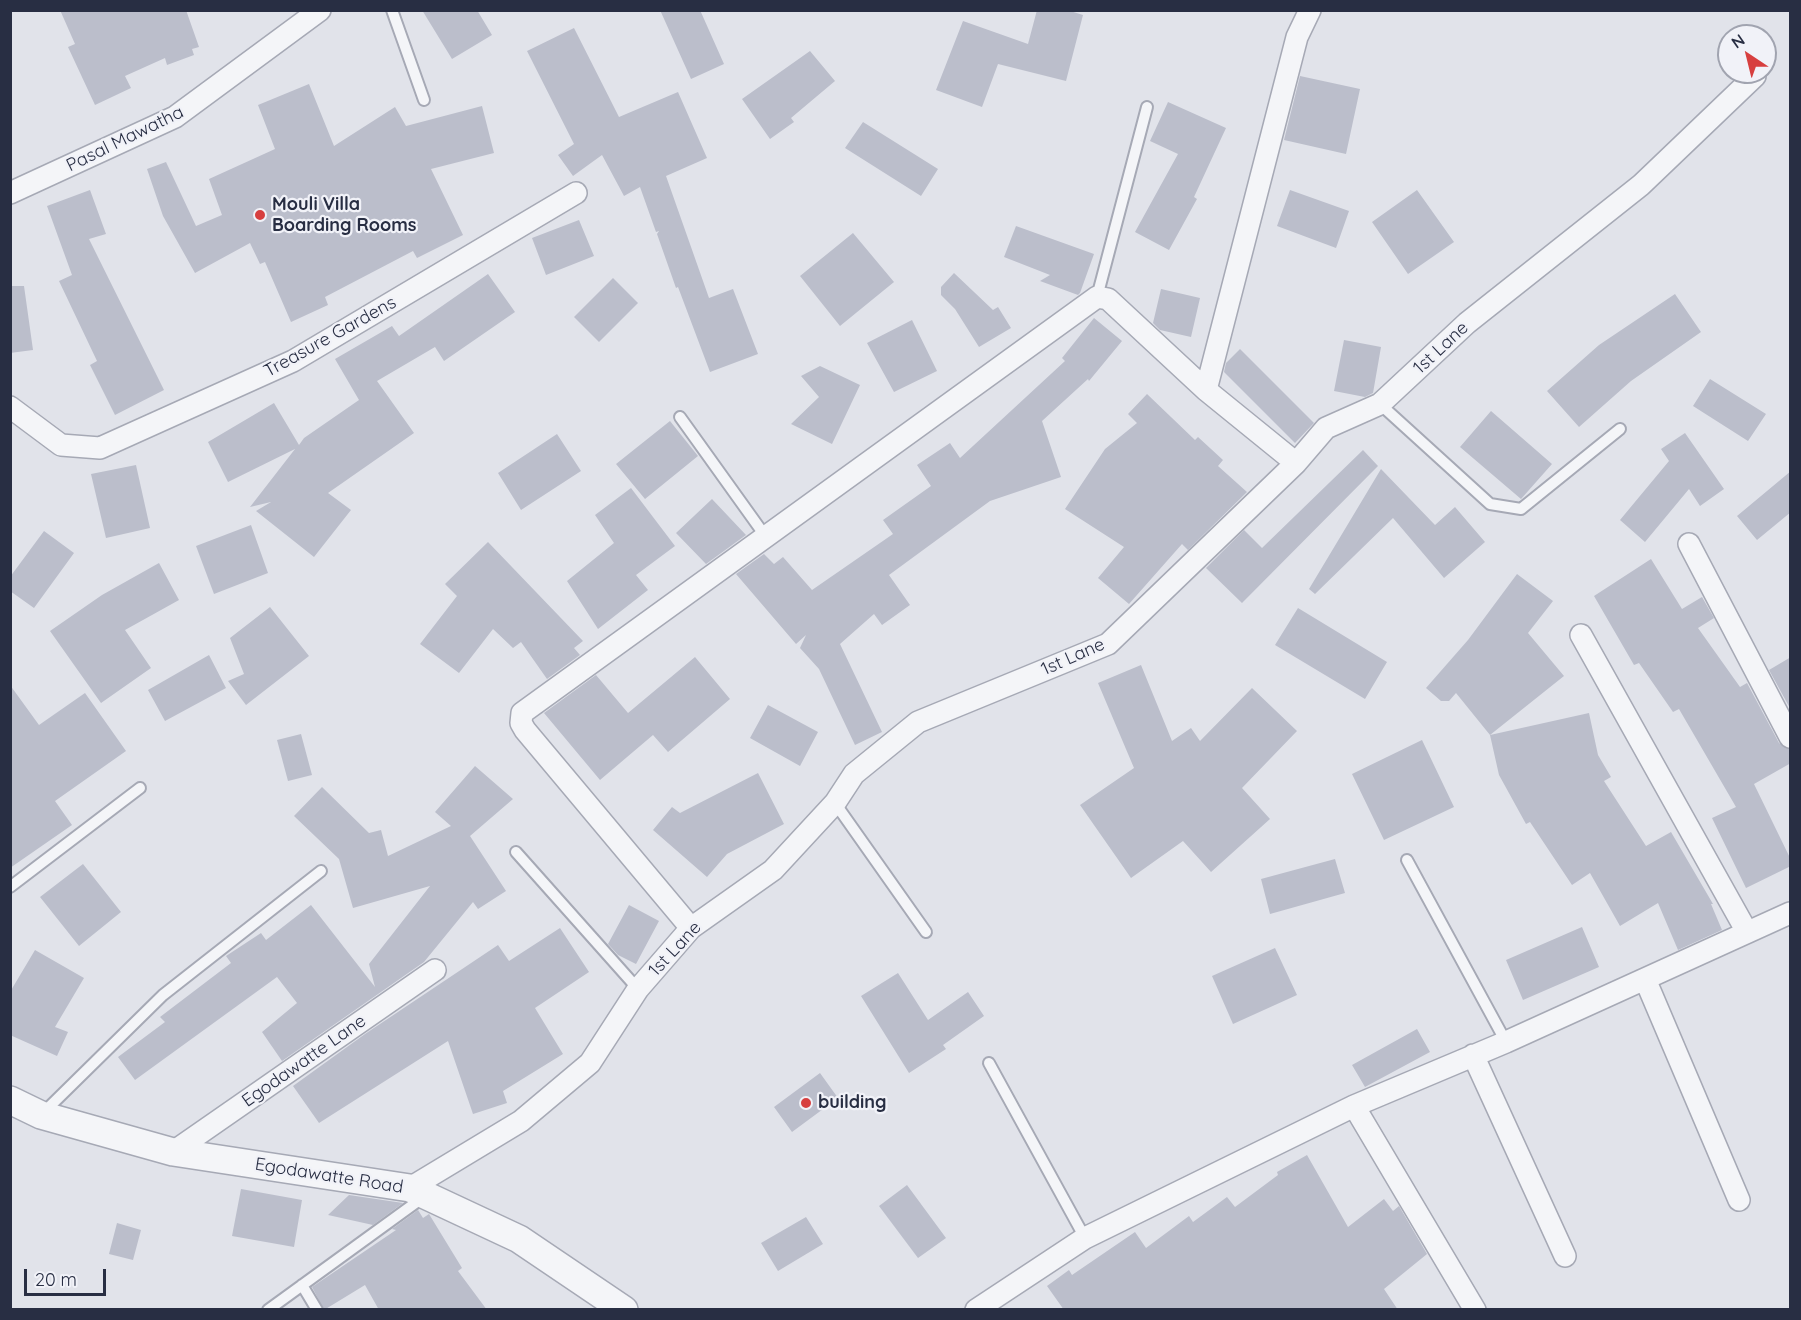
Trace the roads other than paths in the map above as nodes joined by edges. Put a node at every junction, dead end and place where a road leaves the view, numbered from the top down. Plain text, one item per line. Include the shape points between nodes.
1 (320, 10) edge
2 (392, 10) edge
3 (1310, 10) edge
4 (1747, 84) edge
5 (424, 100) dead end
6 (1147, 107) dead end
7 (10, 193) edge
8 (576, 193) dead end
9 (1097, 297) junction
10 (1206, 390) junction
11 (1380, 404) junction
12 (10, 407) edge
13 (680, 417) dead end
14 (1620, 429) dead end
15 (1296, 463) junction
16 (766, 537) junction
17 (1689, 544) dead end
18 (1581, 635) dead end
19 (1791, 737) edge
20 (140, 788) dead end
21 (835, 803) junction
22 (516, 852) dead end
23 (1407, 860) dead end
24 (321, 872) dead end
25 (10, 887) edge
26 (1791, 913) edge
27 (691, 928) junction
28 (926, 932) dead end
29 (1747, 932) junction
30 (435, 970) dead end
31 (1645, 979) junction
32 (638, 989) junction
33 (1506, 1042) junction
34 (1473, 1055) junction
35 (989, 1063) dead end
36 (10, 1100) edge
37 (1354, 1106) junction
38 (41, 1115) junction
39 (173, 1152) junction
40 (419, 1191) junction
41 (1739, 1200) dead end
42 (1085, 1238) junction
43 (1565, 1256) dead end
44 (302, 1285) junction
45 (268, 1310) edge
46 (317, 1310) edge
47 (624, 1310) edge
48 (976, 1310) edge
49 (1475, 1310) edge

1 - 7 street, Pasal Mawatha via 175,117
2 - 5 lane
3 - 10 street via 1297,37
4 - 11 street, 1st Lane via 1641,185 1467,323
6 - 9 lane
8 - 12 street, Treasure Gardens via 293,361 100,448 61,445
9 - 10 street via 1108,299
9 - 16 street
10 - 15 street
11 - 14 lane via 1490,504 1521,509
11 - 15 street, 1st Lane via 1326,428
13 - 16 lane
15 - 21 street, 1st Lane via 1107,644 918,722 854,774
16 - 27 street via 522,713 525,730
17 - 19 street
18 - 29 street
20 - 25 lane
21 - 27 street, 1st Lane via 773,870
21 - 28 lane
22 - 32 lane
23 - 33 lane
24 - 38 lane via 163,994
26 - 29 street
27 - 32 street, 1st Lane
29 - 31 street
30 - 39 street, Egodawatte Lane
31 - 33 street
31 - 41 street
32 - 40 street, 1st Lane via 590,1063 521,1121
33 - 34 street
34 - 37 street
34 - 43 street
35 - 42 lane
36 - 38 street, Egodawatte Road
37 - 42 street
37 - 49 street
38 - 39 street, Egodawatte Road
39 - 40 street, Egodawatte Road
40 - 44 lane
40 - 47 street, Egodawatte Road via 519,1239
42 - 48 street
44 - 45 lane
44 - 46 lane

